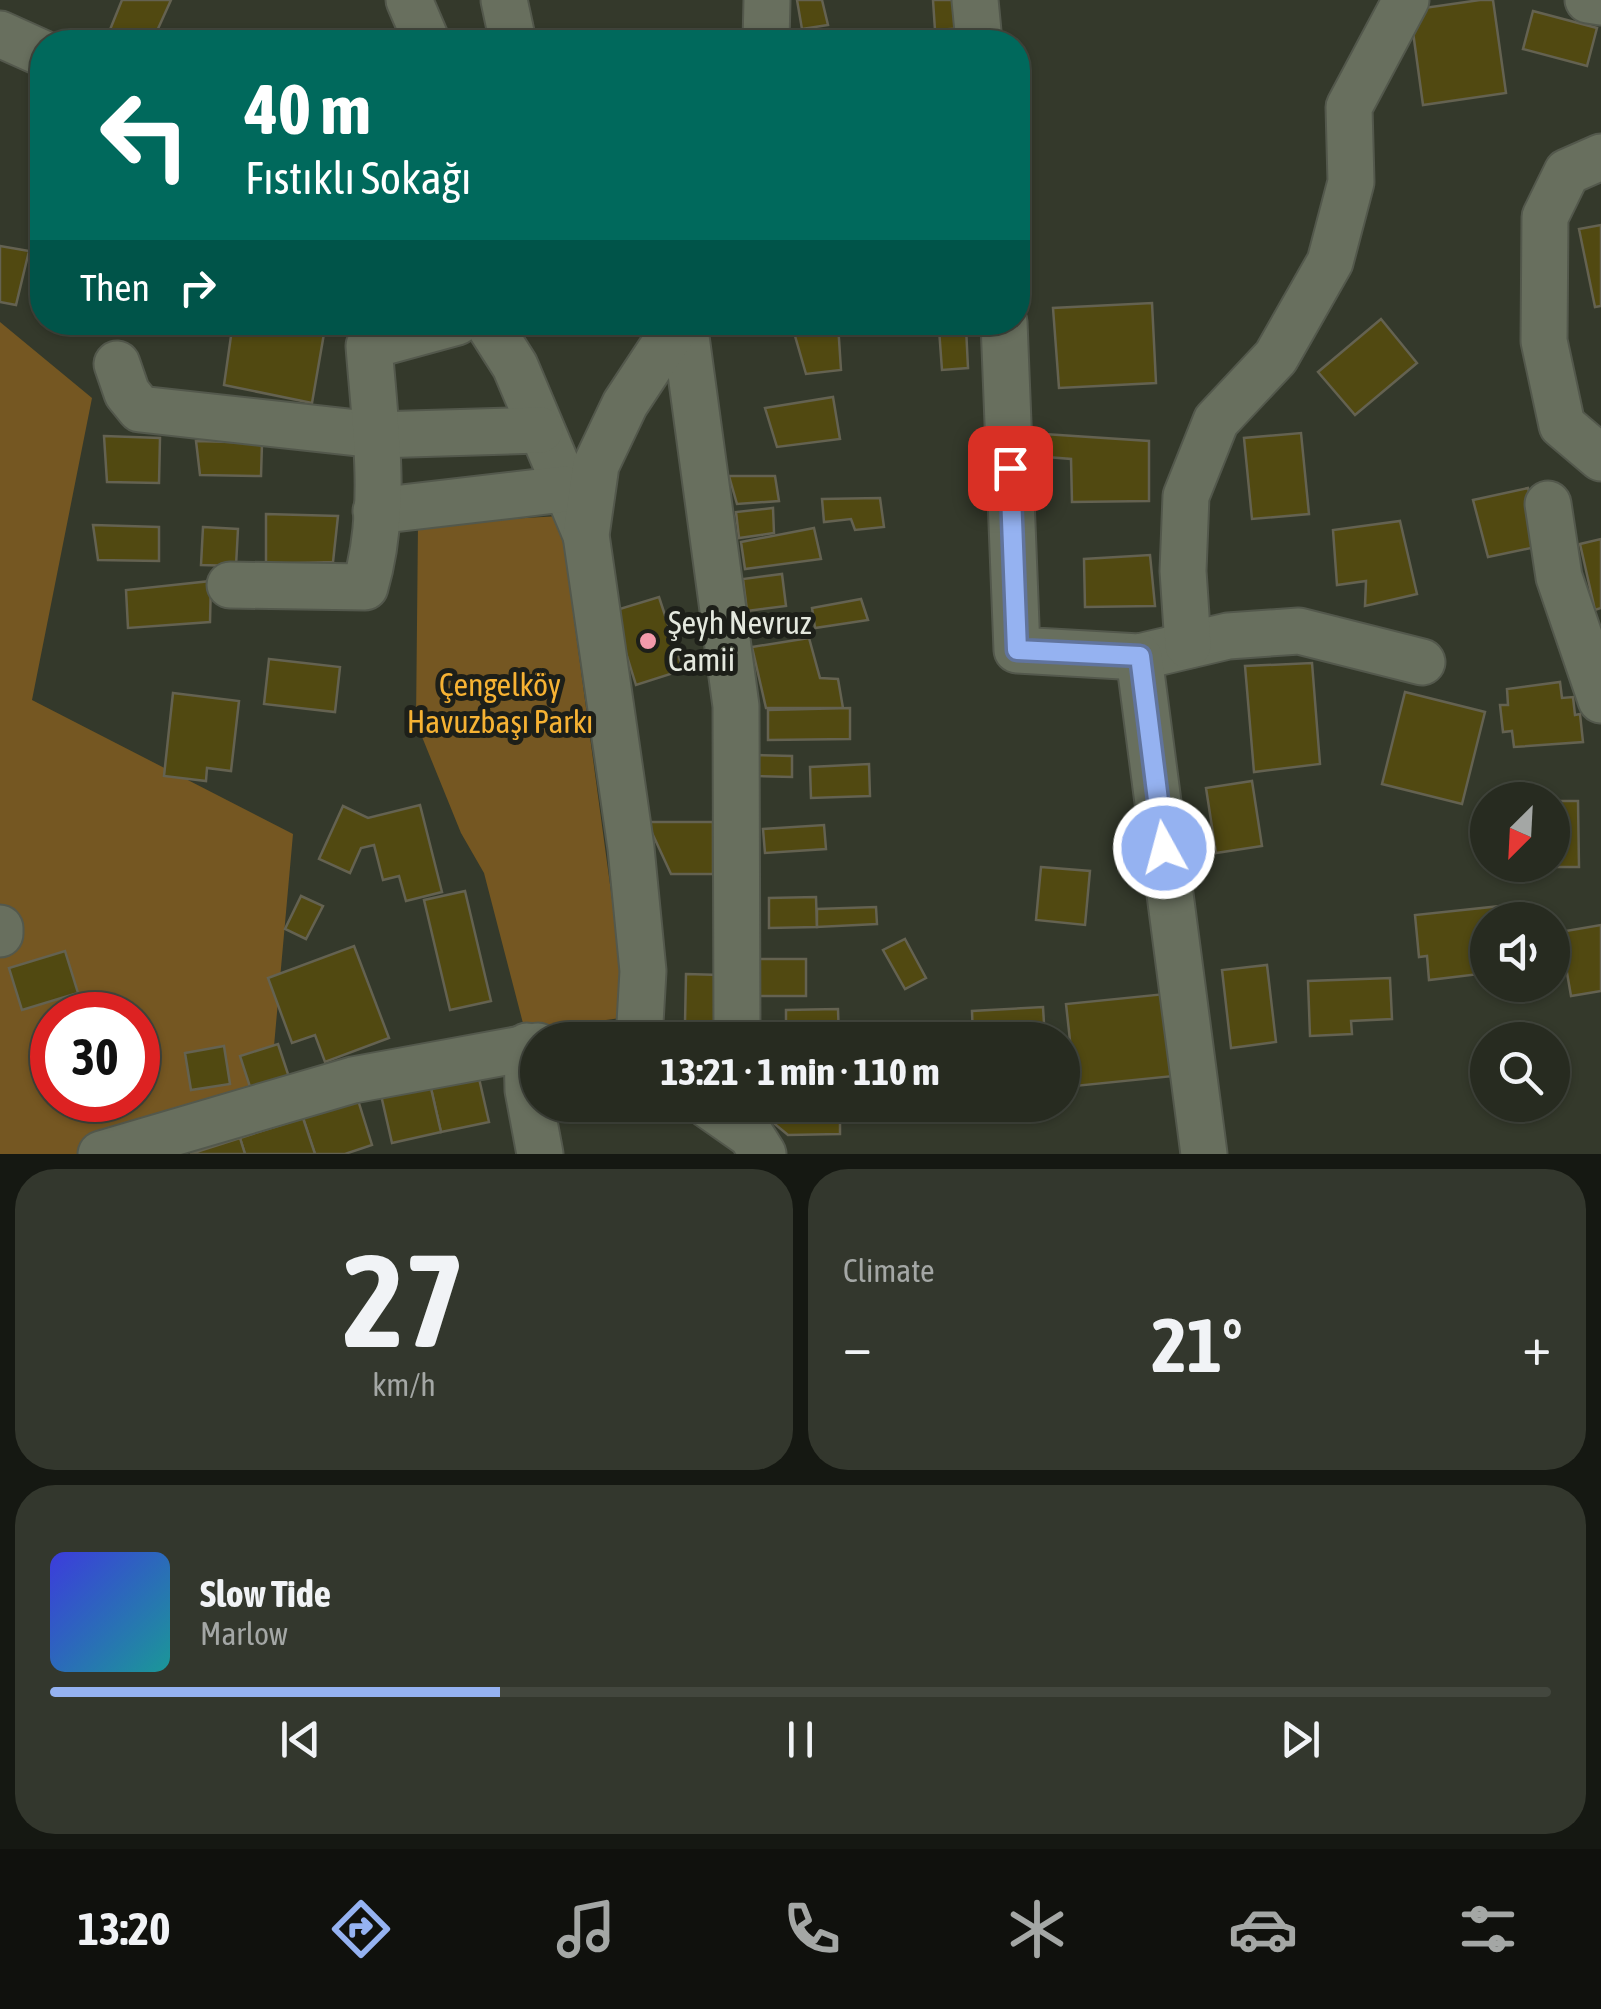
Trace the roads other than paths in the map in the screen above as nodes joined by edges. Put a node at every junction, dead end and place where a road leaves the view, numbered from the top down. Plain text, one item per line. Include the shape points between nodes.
1 (408, 0) edge
2 (504, 0) edge
3 (767, 0) edge
4 (975, 0) edge
5 (1406, 0) edge
6 (1588, 0) edge
7 (1601, 2) edge
8 (422, 30) edge
9 (510, 30) edge
10 (766, 30) edge
11 (978, 30) edge
12 (0, 34) edge
13 (30, 48) edge
14 (1601, 157) edge
15 (409, 335) edge
16 (495, 335) edge
17 (673, 335) edge
18 (684, 335) edge
19 (1005, 335) edge
20 (116, 364) dead end
21 (540, 430) junction
22 (376, 435) junction
23 (1601, 458) edge
24 (564, 489) junction
25 (1548, 504) dead end
26 (376, 511) junction
27 (586, 535) junction
28 (230, 584) dead end
29 (1188, 645) junction
30 (1140, 656) junction
31 (1422, 662) dead end
32 (1600, 694) edge
33 (640, 1022) edge
34 (737, 1022) edge
35 (520, 1048) edge
36 (534, 1122) edge
37 (102, 1154) edge
38 (540, 1154) edge
39 (1204, 1154) edge

1 - 8 street
2 - 9 street
3 - 10 street
4 - 11 street
5 - 29 street via 1349,107 1351,182 1330,262 1276,357 1216,421 1186,496
6 - 7 street
12 - 13 street
14 - 23 street via 1567,172 1544,217 1544,341 1562,425
15 - 22 street via 369,346
16 - 21 street
17 - 27 street via 625,404 596,465
18 - 34 street via 736,706
19 - 30 street via 1017,650
20 - 22 street via 140,409
21 - 22 street
21 - 24 street
22 - 26 street
24 - 26 street
24 - 27 street
25 - 32 street via 1559,576
26 - 28 street via 365,587
27 - 33 street via 631,848 643,971
29 - 30 street
29 - 31 street via 1299,631
30 - 39 street
35 - 37 street via 353,1080
36 - 38 street

